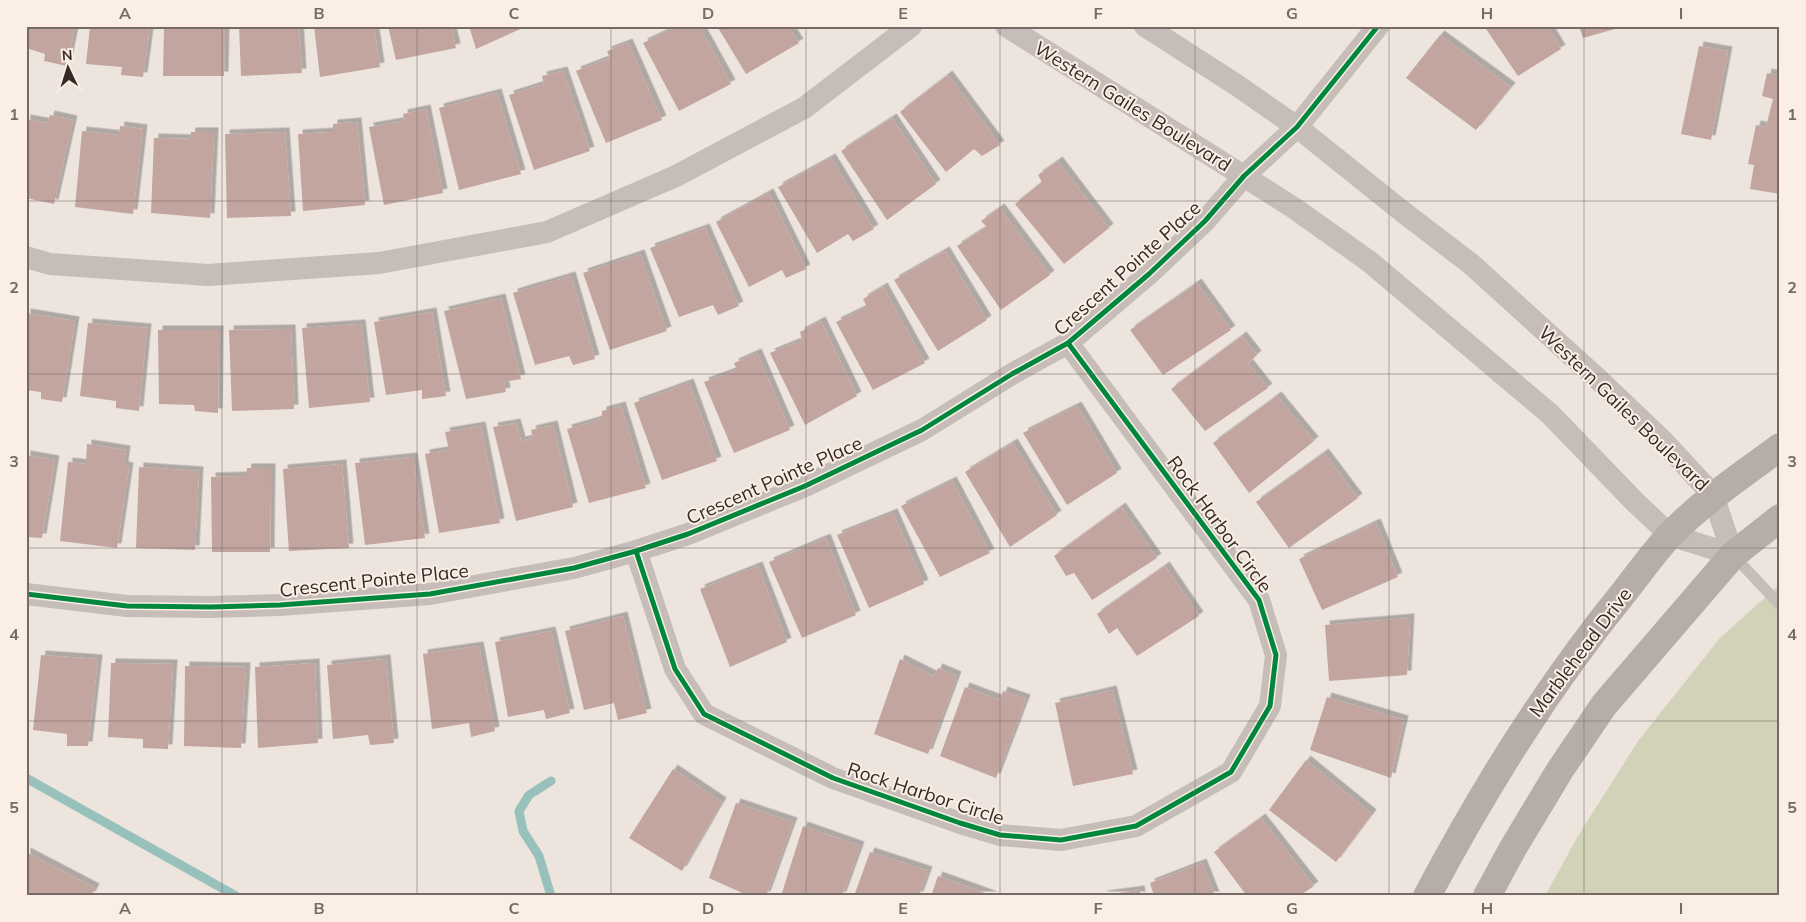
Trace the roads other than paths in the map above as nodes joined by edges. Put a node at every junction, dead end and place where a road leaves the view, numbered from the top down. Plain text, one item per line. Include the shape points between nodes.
1 (911, 26) edge
2 (1006, 26) edge
3 (1145, 26) edge
4 (1378, 26) edge
5 (1297, 127) junction
6 (1244, 176) junction
7 (26, 257) edge
8 (1068, 343) junction
9 (1780, 447) edge
10 (1713, 495) junction
11 (1780, 518) edge
12 (1670, 535) junction
13 (636, 551) junction
14 (1733, 555) junction
15 (26, 594) edge
16 (1780, 605) edge
17 (1427, 896) edge
18 (1487, 896) edge

1 - 7 street via 804,108 676,176 547,232 378,263 208,275 50,264
2 - 6 street, Western Gailes Boulevard
3 - 5 street, Western Gailes Boulevard
4 - 5 street, Crescent Pointe Place
5 - 6 street, Crescent Pointe Place
5 - 10 street, Western Gailes Boulevard via 1471,264 1663,441
6 - 8 street, Crescent Pointe Place via 1205,221
6 - 12 street, Western Gailes Boulevard via 1370,262 1550,414
8 - 13 street, Crescent Pointe Place via 922,430 805,486 688,534
8 - 13 street, Rock Harbor Circle via 1259,600 1276,655 1270,706 1230,772 1136,826 1062,840 1000,835 833,778 704,714 675,669
9 - 10 street, Marblehead Drive
10 - 12 street, Marblehead Drive
10 - 14 street, Western Gailes Boulevard
11 - 14 street
12 - 14 street, Western Gailes Boulevard
12 - 17 street, Marblehead Drive via 1572,659 1515,741 1466,822
13 - 15 street, Crescent Pointe Place via 574,568 430,594 280,606 127,606
14 - 16 lane
14 - 18 street via 1604,705 1555,778

